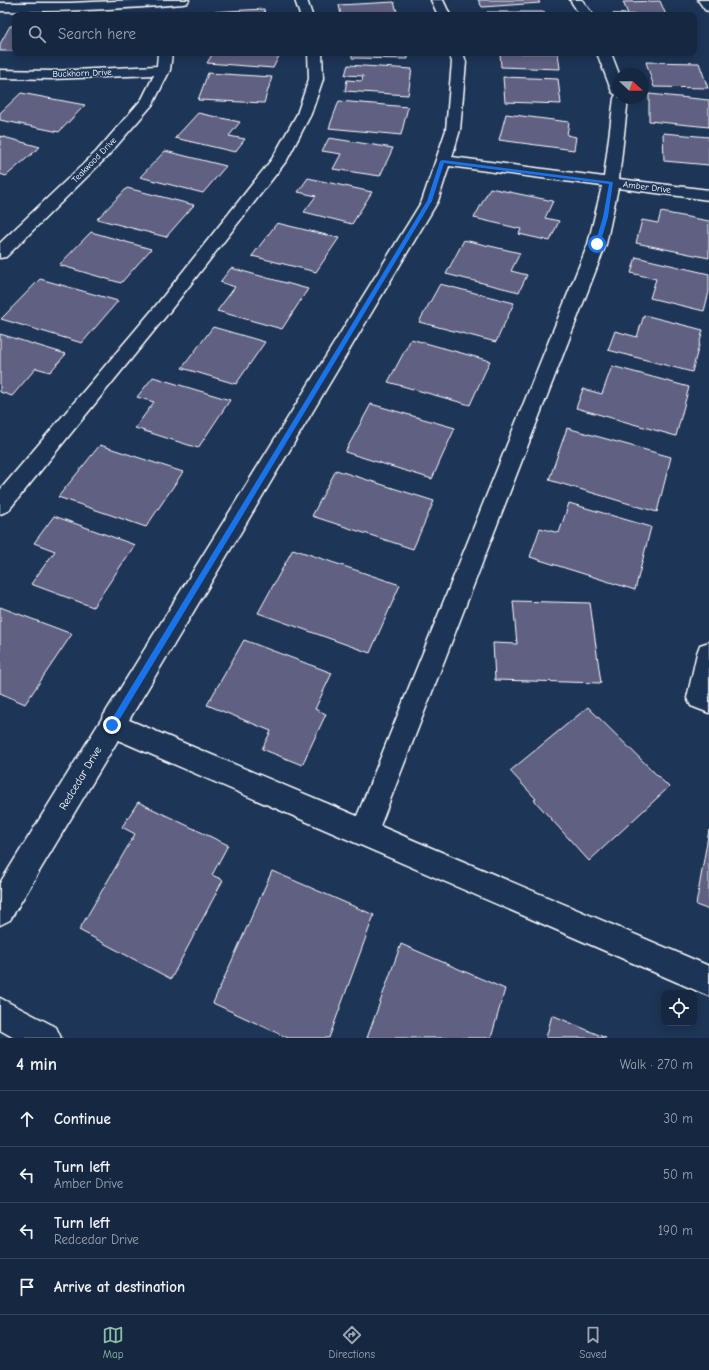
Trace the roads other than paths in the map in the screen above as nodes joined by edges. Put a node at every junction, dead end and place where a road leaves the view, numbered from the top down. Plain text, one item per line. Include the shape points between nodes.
1 (183, 0) edge
2 (301, 0) edge
3 (438, 0) edge
4 (576, 0) edge
5 (159, 6) edge
6 (0, 7) edge
7 (305, 12) edge
8 (443, 12) edge
9 (586, 12) edge
10 (165, 56) edge
11 (315, 56) edge
12 (457, 56) edge
13 (605, 56) edge
14 (164, 70) junction
15 (613, 76) edge
16 (3, 78) edge
17 (620, 104) edge
18 (443, 161) junction
19 (612, 183) junction
20 (709, 195) edge
21 (0, 253) edge
22 (0, 505) edge
23 (709, 653) edge
24 (704, 699) edge
25 (112, 725) junction
26 (364, 833) junction
27 (0, 910) edge
28 (709, 981) edge
29 (0, 1014) edge
30 (45, 1038) edge

1 - 5 street
2 - 7 street
3 - 8 street
4 - 9 street
5 - 6 street
10 - 14 street, Teakwood Drive
11 - 22 street via 316,78 304,114 279,160 160,312
12 - 18 street, Redcedar Drive via 459,62 453,130
13 - 15 street
14 - 16 street, Buckhorn Drive
14 - 21 street, Teakwood Drive via 148,101 101,155
17 - 19 street
18 - 19 street, Amber Drive
18 - 25 street, Redcedar Drive via 430,201
19 - 20 street, Amber Drive
19 - 26 street via 597,244
23 - 24 street
25 - 26 street
25 - 27 street, Redcedar Drive
26 - 28 street
29 - 30 street

